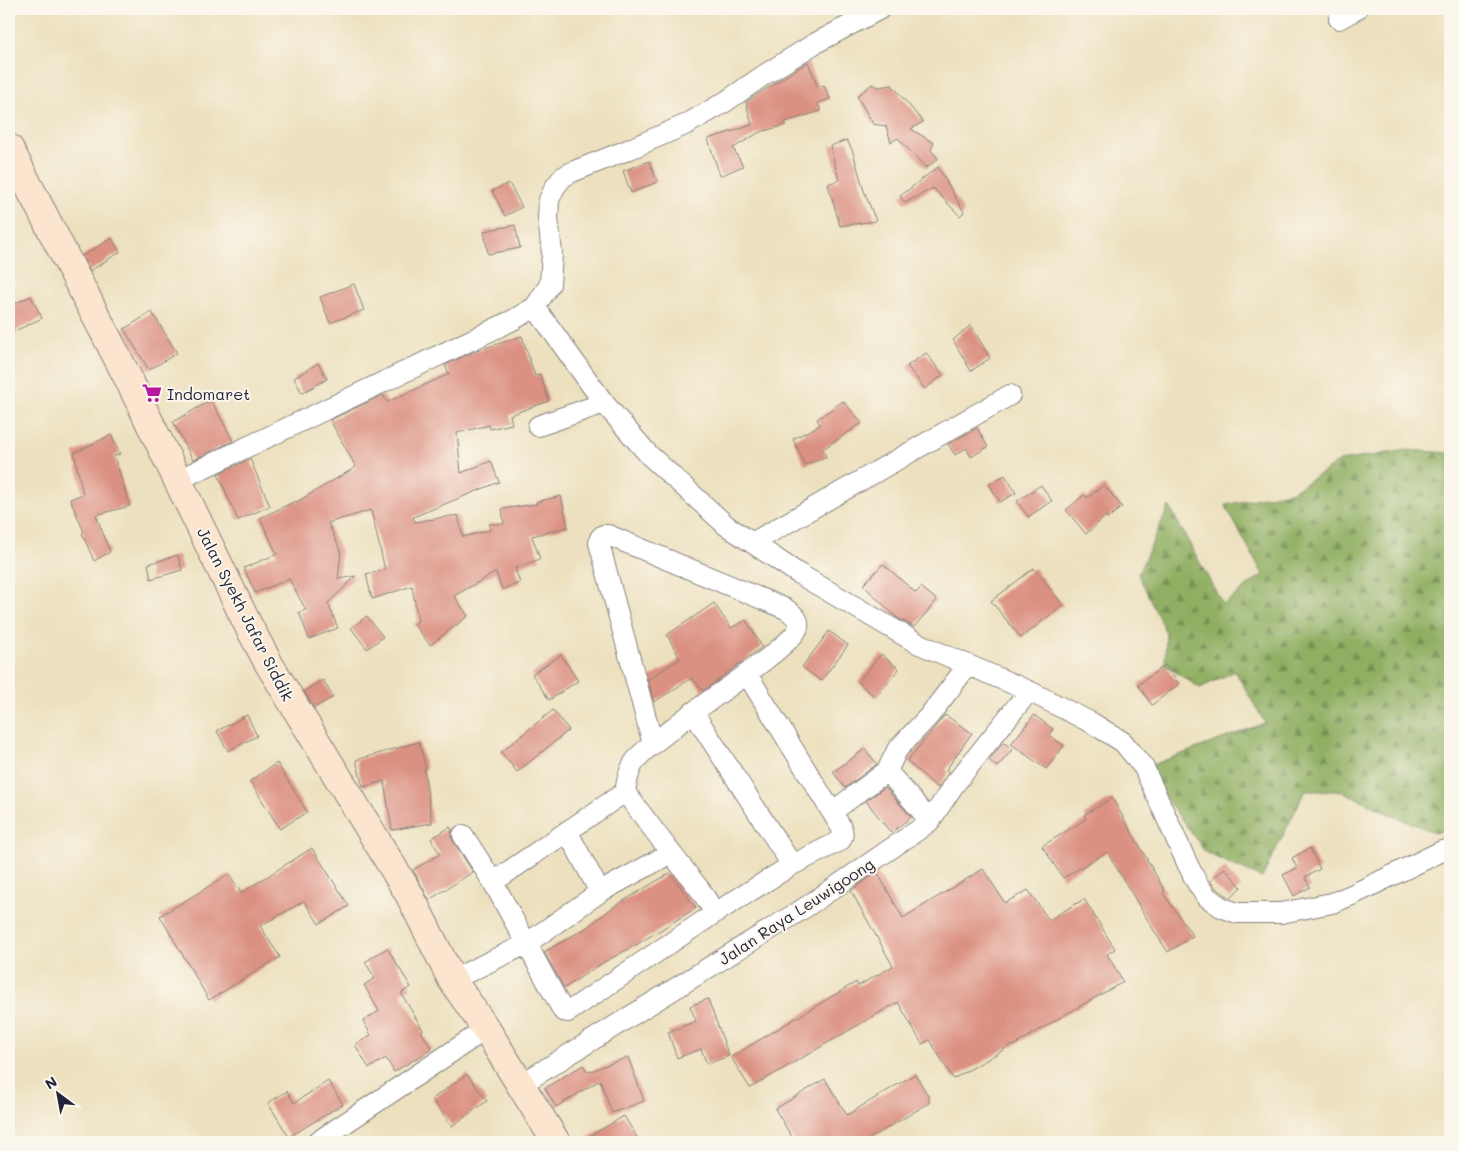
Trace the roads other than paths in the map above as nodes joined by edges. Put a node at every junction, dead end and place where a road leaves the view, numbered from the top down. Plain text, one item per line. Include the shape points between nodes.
1 (880, 9) edge
2 (1357, 9) edge
3 (1339, 19) dead end
4 (9, 148) edge
5 (535, 307) junction
6 (1010, 395) dead end
7 (604, 403) junction
8 (538, 426) dead end
9 (178, 480) junction
10 (752, 543) junction
11 (968, 665) junction
12 (747, 674) junction
13 (1029, 691) junction
14 (694, 712) junction
15 (653, 744) junction
16 (887, 771) junction
17 (625, 792) junction
18 (832, 812) junction
19 (930, 821) junction
20 (567, 831) junction
21 (463, 835) dead end
22 (1450, 850) edge
23 (671, 853) junction
24 (792, 865) junction
25 (493, 882) junction
26 (600, 892) junction
27 (715, 913) junction
28 (526, 944) junction
29 (452, 980) junction
30 (486, 1029) junction
31 (520, 1085) junction
32 (317, 1142) edge
33 (556, 1142) edge

1 - 5 street via 814,44 686,124 563,177 549,200 550,284
2 - 3 street
4 - 9 main road, Jalan Syekh Jafar Siddik
5 - 7 street
5 - 9 street
6 - 10 street
7 - 8 street
7 - 10 street via 649,455 727,526
9 - 29 main road, Jalan Syekh Jafar Siddik via 269,664 409,894
10 - 11 street via 798,574 917,643
11 - 13 street
11 - 16 street via 929,716 897,750
12 - 14 street
12 - 15 street via 791,638 798,628 794,615 603,535 599,543
12 - 18 street
13 - 19 street, Jalan Raya Leuwigoong via 954,785
13 - 22 street via 1092,723 1131,750 1144,768 1187,863 1207,897 1237,913 1281,913 1332,903 1421,860
14 - 15 street
14 - 24 street
15 - 17 street via 631,765
16 - 18 street
16 - 19 street
17 - 20 street
17 - 23 street
18 - 24 street via 843,831 840,840
19 - 31 street, Jalan Raya Leuwigoong via 806,907
20 - 25 street
20 - 26 street
21 - 25 street
23 - 26 street
23 - 27 street
24 - 27 street
25 - 28 street
26 - 28 street
27 - 28 street via 568,1012 563,1011
28 - 29 street
29 - 30 main road, Jalan Syekh Jafar Siddik
30 - 31 main road, Jalan Syekh Jafar Siddik
30 - 32 street
31 - 33 main road, Jalan Syekh Jafar Siddik

